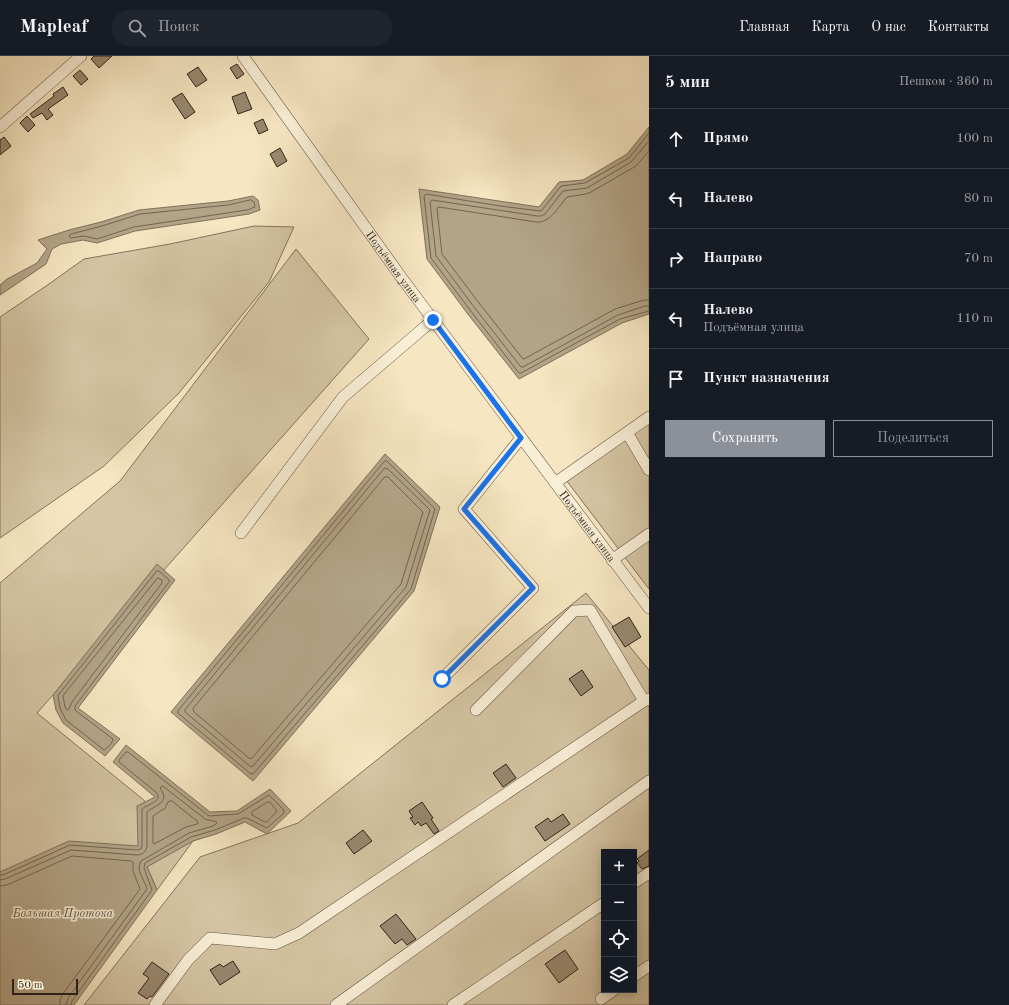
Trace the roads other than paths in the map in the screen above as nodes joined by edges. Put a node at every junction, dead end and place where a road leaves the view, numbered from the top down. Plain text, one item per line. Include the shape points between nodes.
1 (81, 56) edge
2 (243, 56) edge
3 (0, 127) edge
4 (433, 320) junction
5 (649, 417) edge
6 (629, 436) dead end
7 (521, 438) junction
8 (649, 470) edge
9 (554, 483) junction
10 (241, 532) dead end
11 (649, 534) edge
12 (612, 560) junction
13 (649, 608) edge
14 (442, 679) dead end
15 (646, 700) edge
16 (476, 710) dead end
17 (649, 781) edge
18 (649, 873) edge
19 (637, 881) edge
20 (601, 905) edge
21 (649, 966) edge
22 (637, 974) edge
23 (610, 993) edge
24 (601, 999) dead end
25 (155, 1005) edge
26 (336, 1005) edge
27 (453, 1005) edge

1 - 3 street
2 - 4 street, Подъёмная улица
4 - 7 street, Подъёмная улица
4 - 10 street via 343,397
5 - 9 street
6 - 8 street
7 - 9 street, Подъёмная улица
7 - 14 street via 464,509 533,588
9 - 12 street, Подъёмная улица
11 - 12 street
12 - 13 street, Подъёмная улица
15 - 16 street via 590,610 574,611
15 - 25 street via 299,934 275,944 210,938 188,960
17 - 26 street
18 - 19 street
20 - 27 street
21 - 22 street
23 - 24 street

